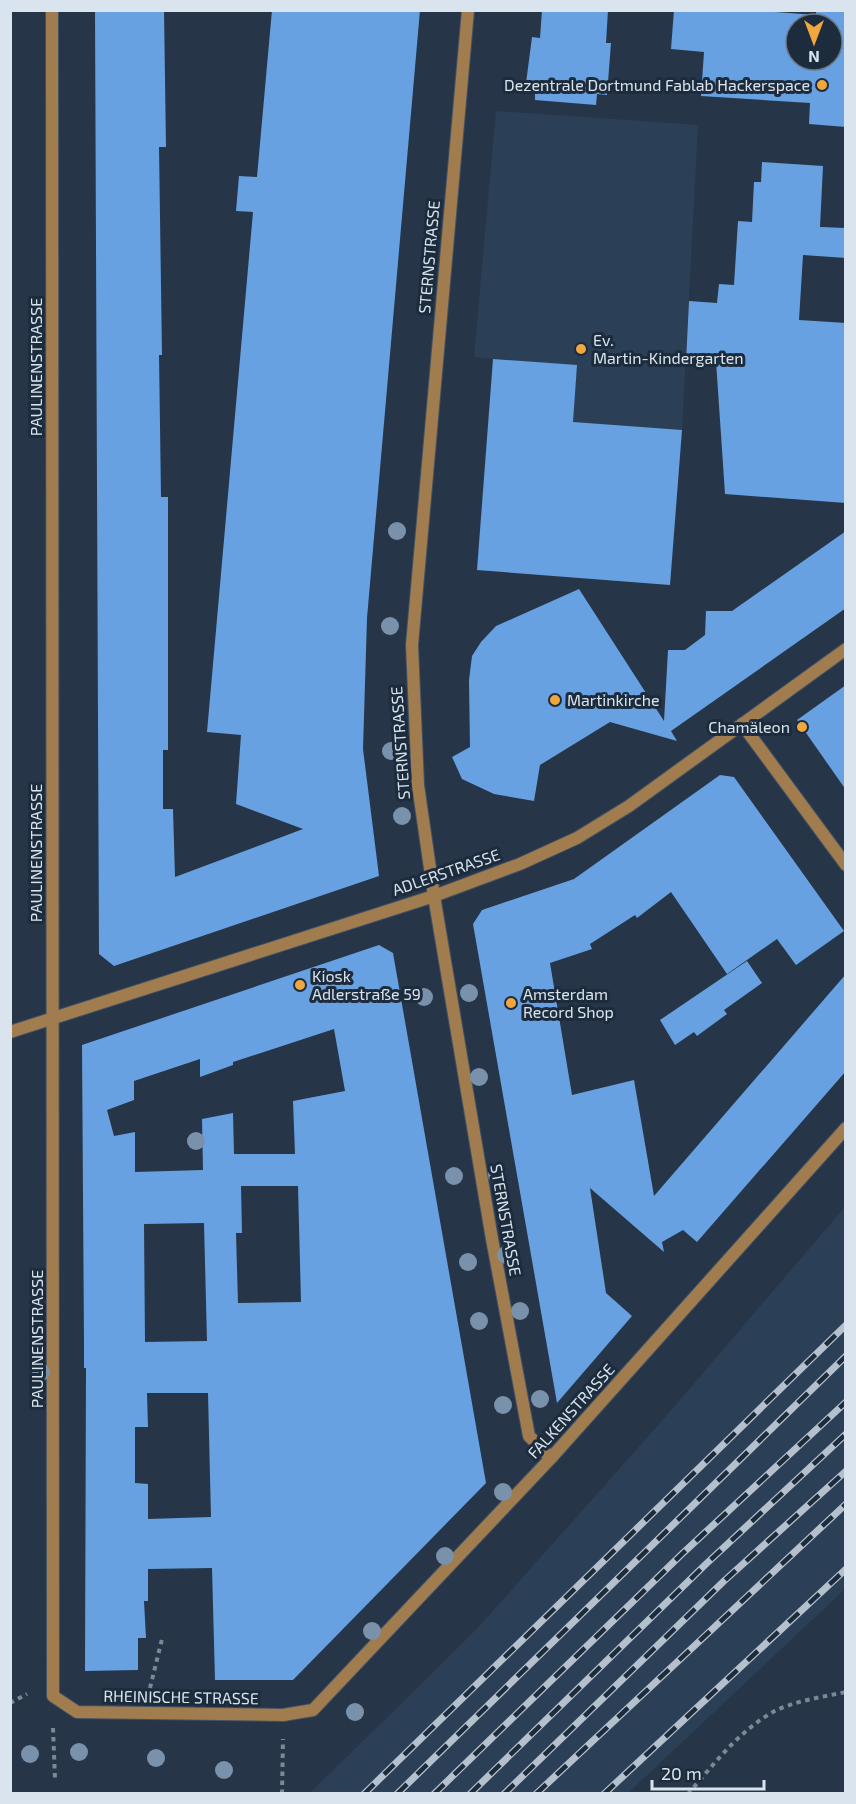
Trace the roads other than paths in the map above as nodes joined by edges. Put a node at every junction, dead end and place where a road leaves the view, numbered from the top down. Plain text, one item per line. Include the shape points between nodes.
1 (52, 10) edge
2 (468, 10) edge
3 (846, 649) edge
4 (742, 724) junction
5 (846, 865) edge
6 (434, 896) junction
7 (53, 1018) junction
8 (10, 1032) edge
9 (846, 1128) edge
10 (551, 1458) junction
11 (53, 1696) joint
12 (313, 1710) joint

1 - 7 street, PAULINENSTRASSE
2 - 6 street, STERNSTRASSE via 412,645 418,785
3 - 4 street, ADLERSTRASSE
4 - 5 street
4 - 6 street, ADLERSTRASSE via 629,806 577,838
6 - 7 street, ADLERSTRASSE
6 - 10 street, STERNSTRASSE via 529,1436
7 - 8 street, ADLERSTRASSE
7 - 11 street, PAULINENSTRASSE
9 - 10 street, FALKENSTRASSE
10 - 12 street, FALKENSTRASSE
11 - 12 street, RHEINISCHE STRASSE via 77,1712 283,1715

